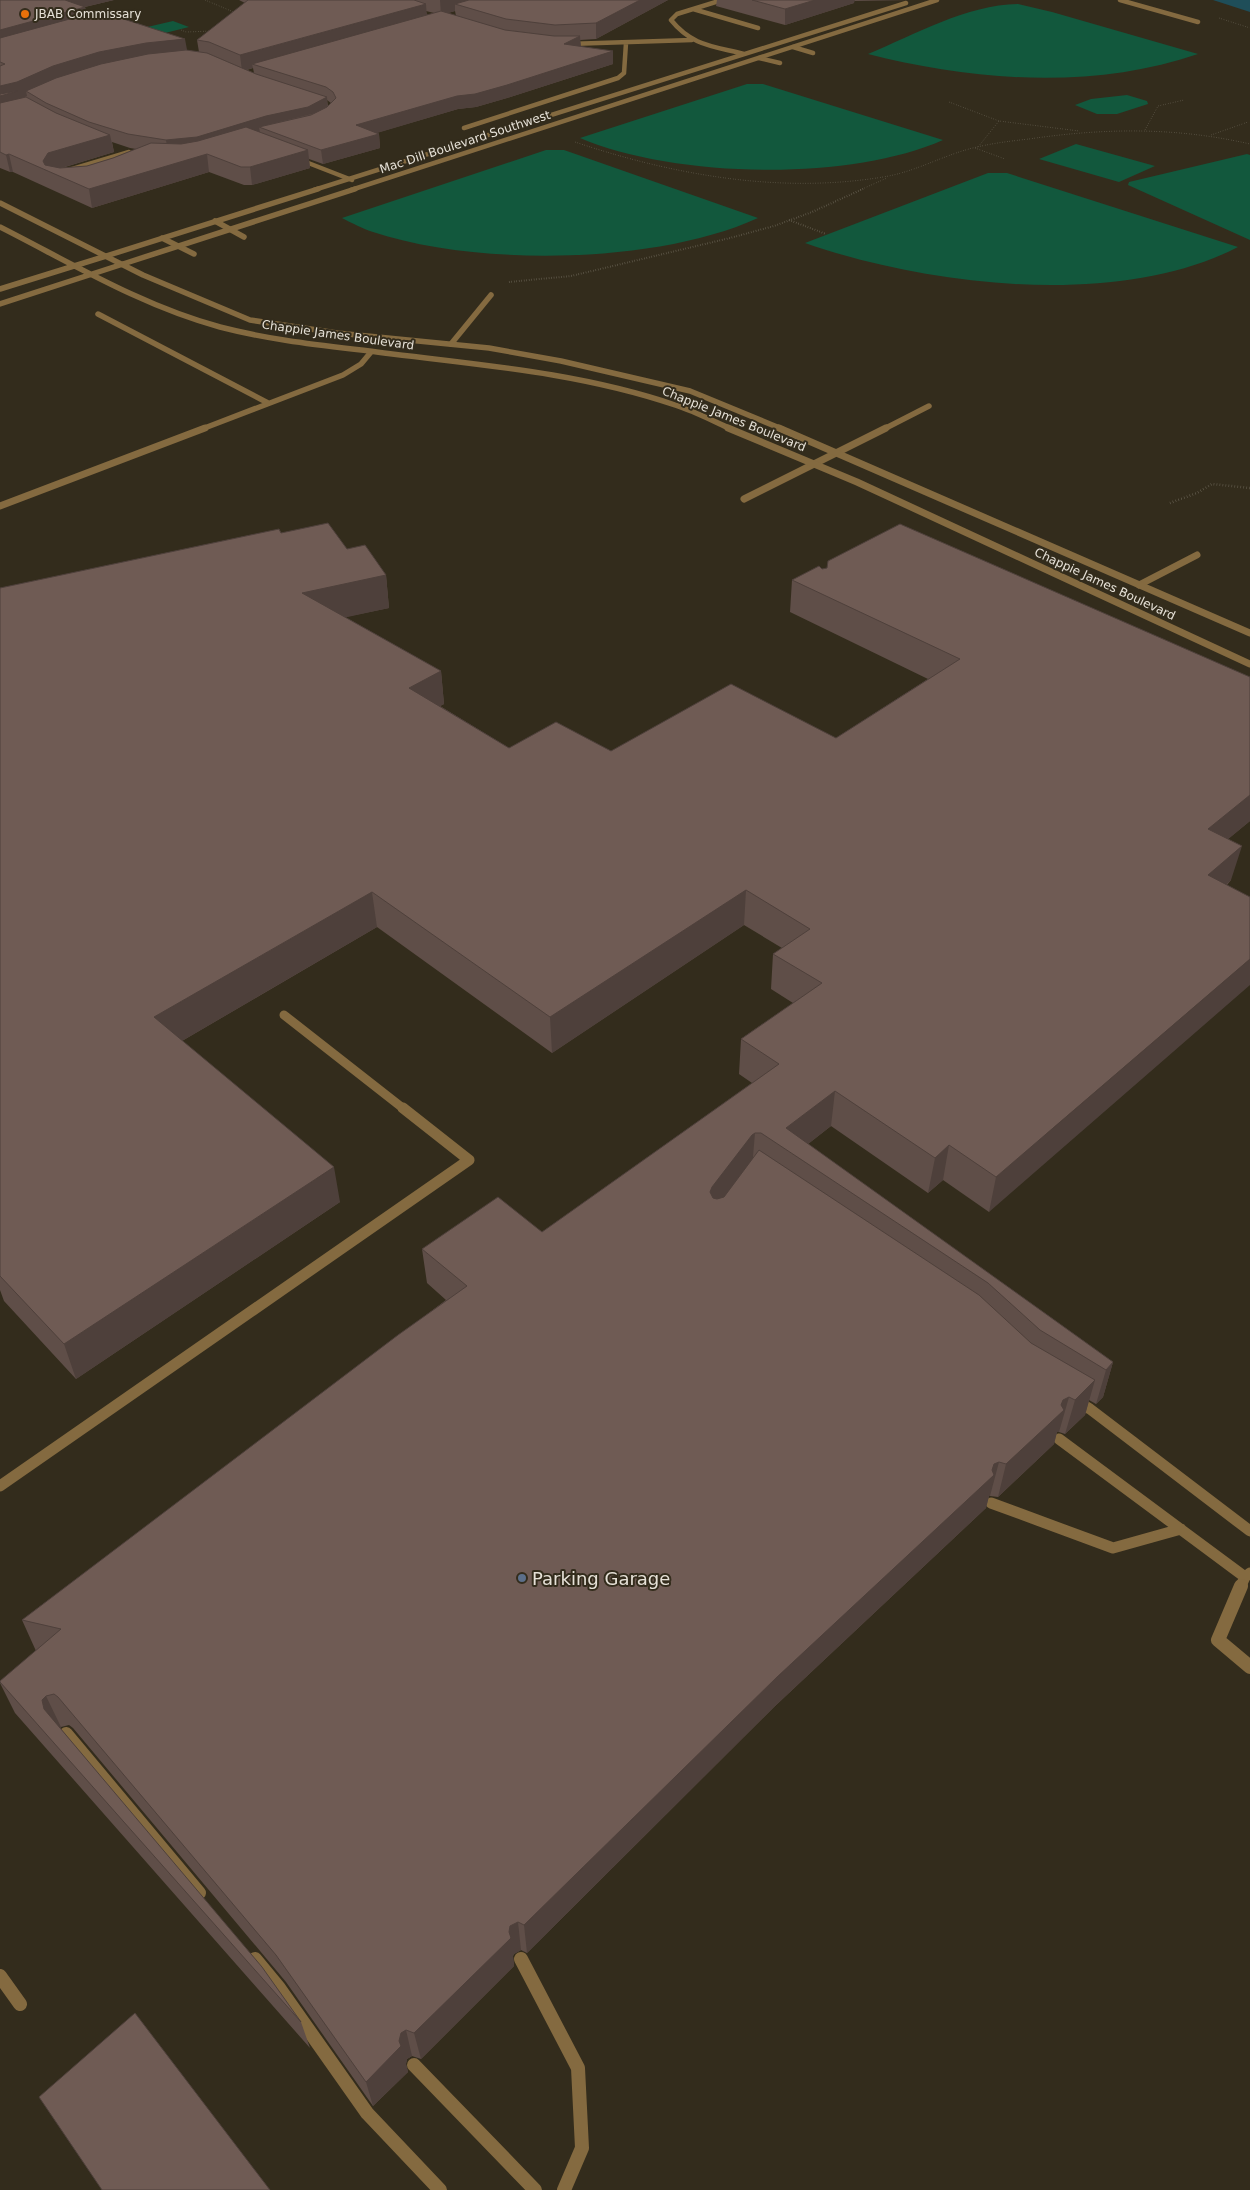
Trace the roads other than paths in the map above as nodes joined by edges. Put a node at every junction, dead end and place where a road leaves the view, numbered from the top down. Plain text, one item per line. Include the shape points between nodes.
1 (722, 0) edge
2 (914, 0) edge
3 (937, 0) edge
4 (1120, 0) edge
5 (692, 9) junction
6 (1198, 22) dead end
7 (758, 28) dead end
8 (692, 40) junction
9 (626, 43) junction
10 (565, 44) edge
11 (793, 47) junction
12 (813, 52) dead end
13 (744, 54) junction
14 (759, 58) junction
15 (780, 63) dead end
16 (464, 128) dead end
17 (119, 149) edge
18 (291, 157) edge
19 (64, 172) edge
20 (350, 180) junction
21 (364, 186) junction
22 (0, 204) edge
23 (215, 222) junction
24 (0, 226) edge
25 (230, 229) junction
26 (244, 237) dead end
27 (162, 238) junction
28 (177, 246) junction
29 (194, 254) dead end
30 (106, 256) junction
31 (123, 264) junction
32 (75, 265) junction
33 (93, 274) junction
34 (0, 289) edge
35 (490, 295) road end
36 (0, 304) edge
37 (98, 314) dead end
38 (451, 344) junction
39 (371, 352) junction
40 (268, 404) junction
41 (929, 406) dead end
42 (836, 453) junction
43 (814, 464) junction
44 (744, 499) dead end
45 (0, 506) edge
46 (1197, 555) dead end
47 (1139, 584) junction
48 (1250, 633) edge
49 (1250, 664) edge
50 (284, 1015) dead end
51 (1066, 1395) edge
52 (1059, 1439) edge
53 (0, 1486) edge
54 (991, 1504) edge
55 (1181, 1529) junction
56 (1250, 1531) edge
57 (1247, 1575) edge
58 (1250, 1667) edge
59 (66, 1734) edge
60 (210, 1906) edge
61 (248, 1950) edge
62 (521, 1959) edge
63 (0, 1976) edge
64 (20, 2004) dead end
65 (414, 2065) edge
66 (440, 2190) edge
67 (535, 2190) edge
68 (564, 2190) edge

1 - 5 street
2 - 13 street, Mac Dill Boulevard Southwest
3 - 11 street, Mac Dill Boulevard Southwest
4 - 6 street
5 - 7 street
5 - 8 street via 671,19
8 - 9 street
8 - 13 street
9 - 10 street
9 - 16 street via 624,73 618,78
11 - 12 street
11 - 14 street, Mac Dill Boulevard Southwest
13 - 14 street
13 - 20 street, Mac Dill Boulevard Southwest
14 - 15 street
14 - 21 street, Mac Dill Boulevard Southwest
17 - 19 street via 132,153
18 - 20 street
20 - 21 street
20 - 23 street, Mac Dill Boulevard Southwest
21 - 25 street, Mac Dill Boulevard Southwest
22 - 30 street, Chappie James Boulevard
23 - 25 street
23 - 27 street, Mac Dill Boulevard Southwest
24 - 32 street, Chappie James Boulevard
25 - 26 street
25 - 28 street, Mac Dill Boulevard Southwest
27 - 28 street
27 - 30 street, Mac Dill Boulevard Southwest
28 - 29 street
28 - 31 street, Mac Dill Boulevard Southwest
30 - 31 street, Chappie James Boulevard
30 - 32 street, Mac Dill Boulevard Southwest
31 - 33 street, Mac Dill Boulevard Southwest
31 - 38 street, Chappie James Boulevard via 250,320 337,333
32 - 33 street, Chappie James Boulevard
32 - 34 street, Mac Dill Boulevard Southwest
33 - 36 street, Mac Dill Boulevard Southwest
33 - 39 street, Chappie James Boulevard via 167,310 220,327 274,339
35 - 38 street
37 - 40 street
38 - 42 street, Chappie James Boulevard via 561,361 690,391
39 - 40 street via 361,364 343,375
39 - 43 street, Chappie James Boulevard via 522,370 606,386 675,405
40 - 45 street
41 - 42 street
42 - 43 street
42 - 47 street, Chappie James Boulevard
43 - 44 street
43 - 49 street, Chappie James Boulevard
46 - 47 street
47 - 48 street, Chappie James Boulevard
50 - 53 street via 469,1160
51 - 56 street via 1090,1409
52 - 55 street
54 - 55 street via 1113,1548
55 - 57 street
57 - 58 street via 1218,1640
59 - 60 street
61 - 66 street via 367,2112
62 - 68 street via 578,2068 582,2148
63 - 64 street
65 - 67 street

